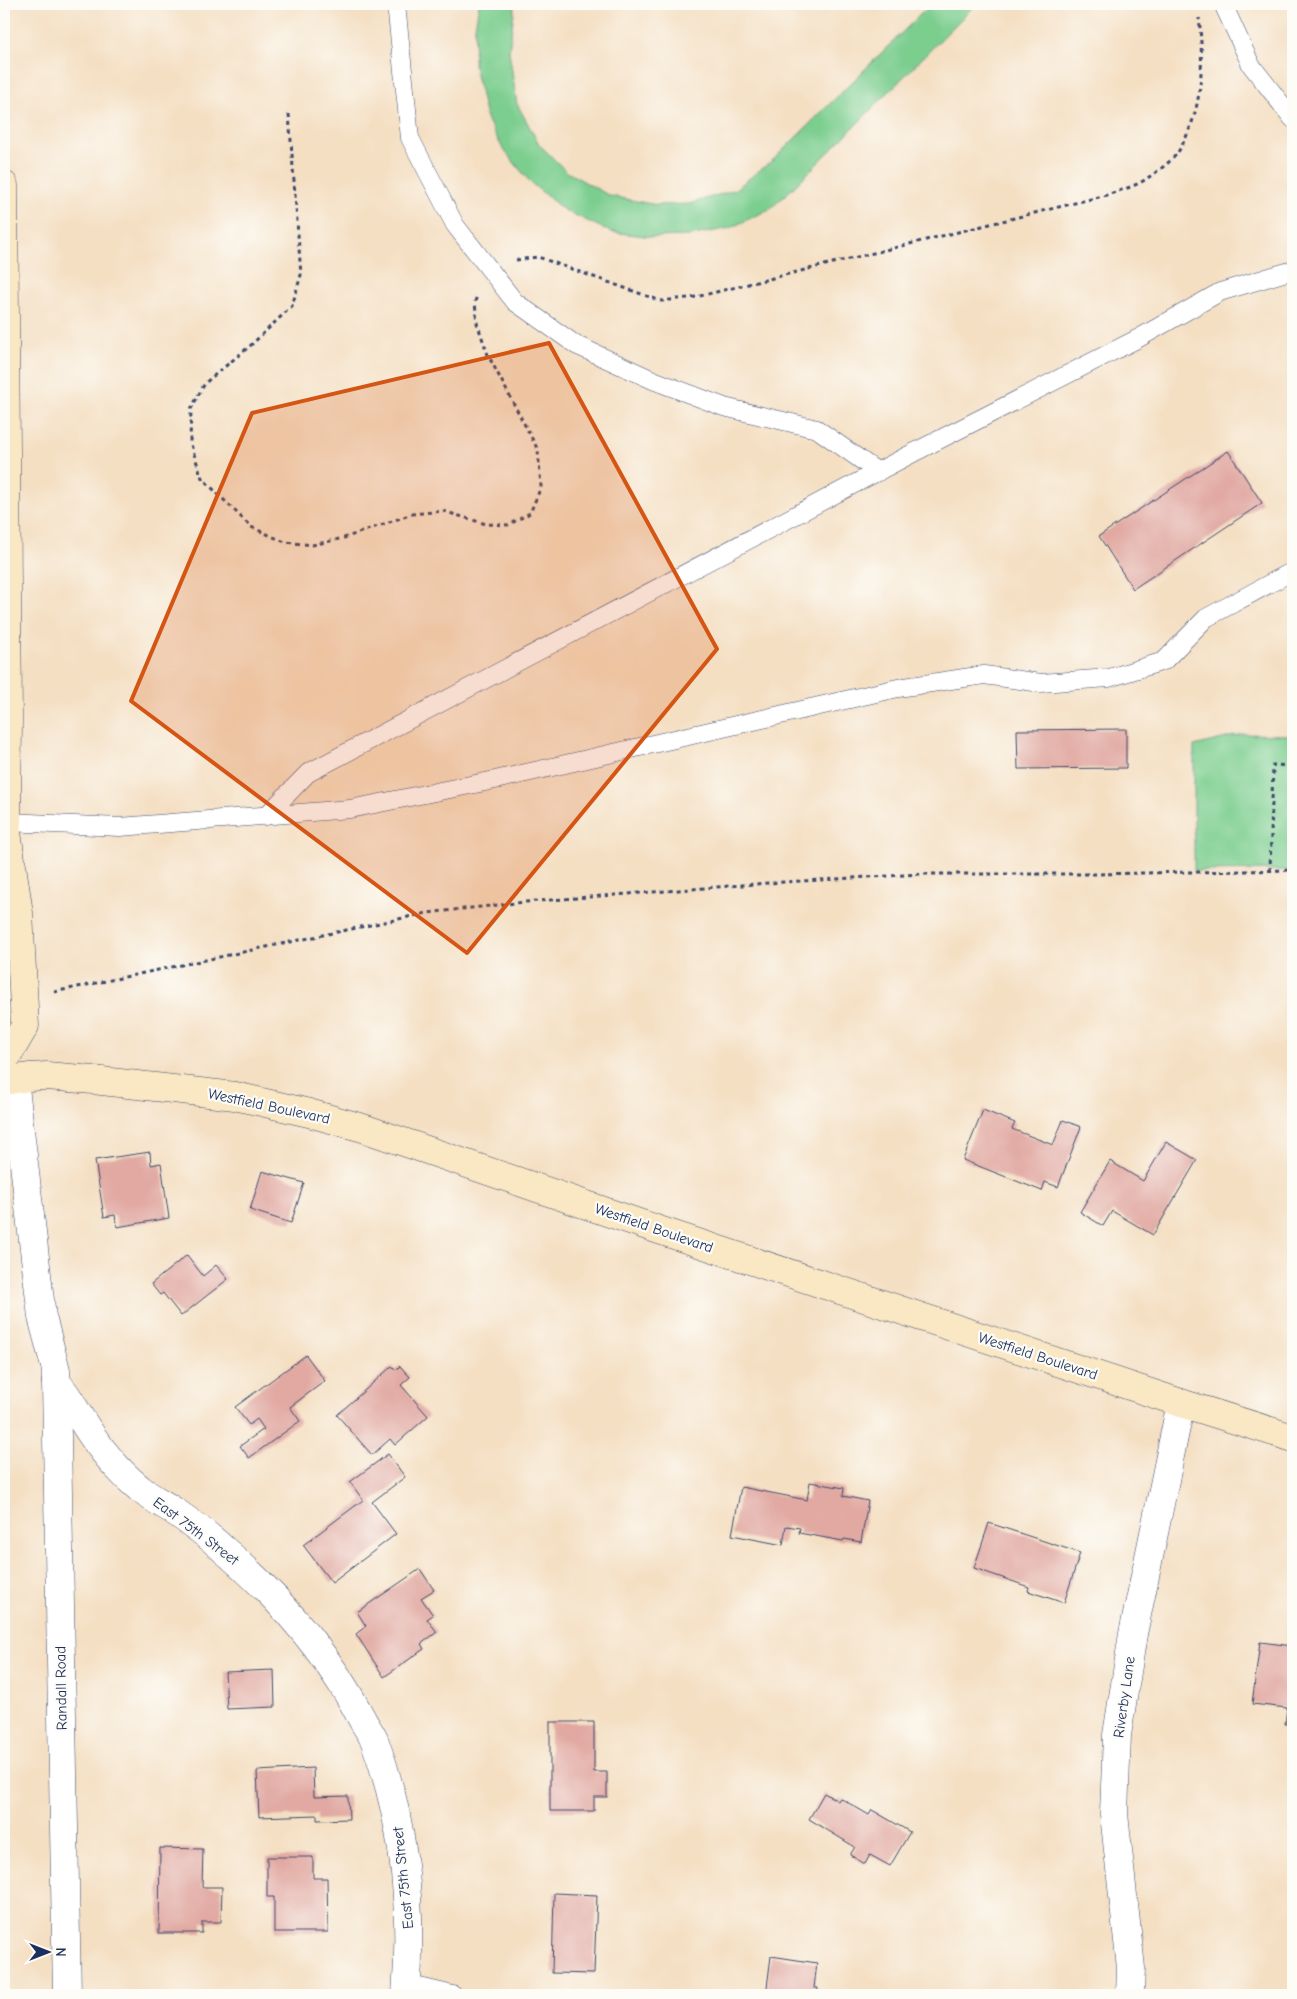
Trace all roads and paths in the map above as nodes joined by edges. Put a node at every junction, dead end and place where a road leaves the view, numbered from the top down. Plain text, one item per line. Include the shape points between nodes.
1 (396, 4) edge
2 (1223, 4) edge
3 (1199, 13) dead end
4 (289, 114) dead end
5 (1293, 119) edge
6 (4, 185) edge
7 (1293, 270) edge
8 (495, 276) junction
9 (878, 472) junction
10 (1293, 571) edge
11 (1293, 766) edge
12 (266, 816) junction
13 (5, 828) edge
14 (1293, 870) edge
15 (1270, 871) junction
16 (49, 993) dead end
17 (8, 1067) edge
18 (56, 1382) junction
19 (1181, 1403) junction
20 (1293, 1438) edge
21 (406, 1990) edge
22 (67, 1995) edge
23 (453, 1995) edge
24 (1130, 1995) edge

1 - 8 lane via 410,138 455,225
2 - 5 lane via 1251,65
3 - 8 path via 1203,49 1200,83 1194,117 1177,153 1148,178 1107,195 696,297 661,301 538,257 514,260
4 - 8 path via 301,275 292,306 204,384 191,409 190,442 202,478 251,527 285,542 312,545 344,538 412,514 443,511 486,524 508,525 530,513 541,487 538,450 488,355 477,323 475,302 478,291
6 - 13 street via 8,711
7 - 9 lane via 1220,292 1140,338
8 - 9 lane via 515,302 576,345 653,380 724,407 817,429
9 - 12 lane via 308,773
10 - 12 lane via 1206,618 1164,661 1109,678 1041,683 984,675 898,688 496,780 350,809
11 - 15 path via 1273,765
12 - 13 lane via 120,828
13 - 17 street via 19,913 25,1026
14 - 15 path
15 - 16 path via 921,874 768,882 525,902 427,913
17 - 18 street via 42,1317 56,1370
17 - 19 street, Westfield Boulevard via 29,1076 60,1076 188,1090 261,1102 364,1128 659,1230
18 - 21 street, East 75th Street via 68,1394 95,1440 139,1489 220,1546 267,1590 306,1634 355,1705 374,1740 386,1774 401,1842 410,1928
18 - 22 street, Randall Road
19 - 20 street, Westfield Boulevard
19 - 24 street, Riverby Lane via 1133,1634 1118,1735 1114,1814 1131,1968
21 - 23 lane

